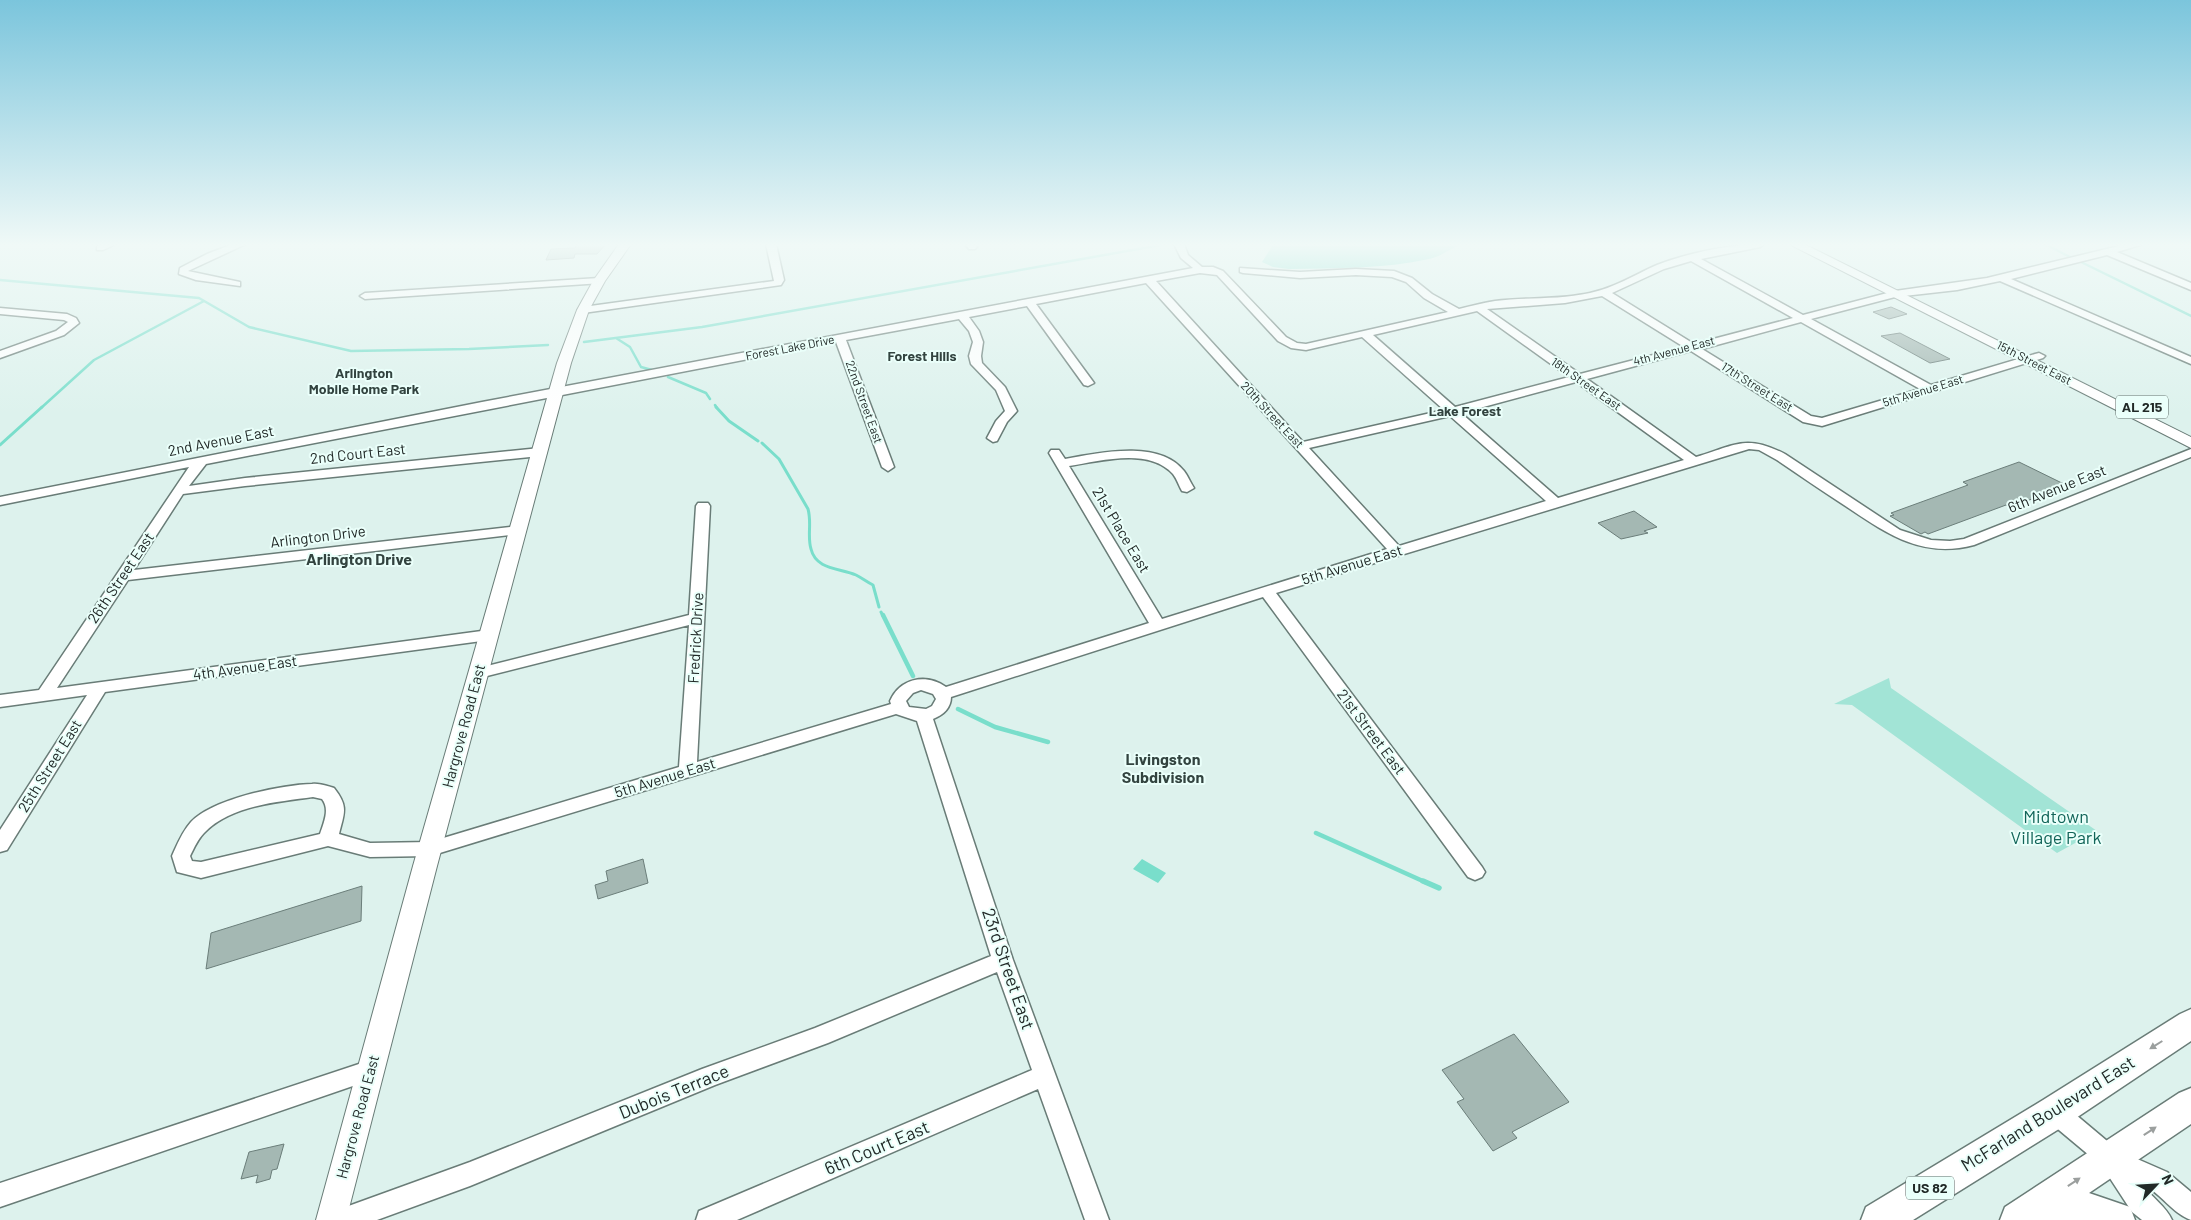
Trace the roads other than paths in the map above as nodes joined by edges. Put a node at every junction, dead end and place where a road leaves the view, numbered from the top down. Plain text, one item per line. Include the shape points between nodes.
1 (589, 301) edge
2 (653, 301) edge
3 (1041, 301) edge
4 (1167, 301) edge
5 (1247, 301) edge
6 (1437, 301) edge
7 (1541, 301) edge
8 (1618, 301) edge
9 (1769, 301) edge
10 (1868, 301) edge
11 (1910, 301) edge
12 (1927, 301) edge
13 (2053, 301) edge
14 (1030, 303) junction
15 (1478, 307) junction
16 (584, 310) junction
17 (0, 311) edge
18 (1456, 312) junction
19 (962, 315) junction
20 (1800, 318) junction
21 (1365, 334) junction
22 (840, 338) junction
23 (1691, 346) junction
24 (0, 355) edge
25 (2032, 358) junction
26 (2191, 361) edge
27 (1576, 377) junction
28 (1088, 383) dead end
29 (1930, 389) junction
30 (556, 392) junction
31 (1452, 411) junction
32 (448, 413) joint
33 (1807, 419) joint
34 (2191, 432) edge
35 (993, 438) dead end
36 (2191, 443) edge
37 (1300, 446) junction
38 (540, 452) junction
39 (2191, 453) edge
40 (1694, 461) junction
41 (201, 462) junction
42 (888, 467) dead end
43 (1187, 488) dead end
44 (179, 491) junction
45 (0, 501) edge
46 (1556, 502) junction
47 (703, 506) dead end
48 (518, 530) junction
49 (1934, 546) joint
50 (1396, 551) junction
51 (122, 576) junction
52 (1267, 592) junction
53 (698, 618) junction
54 (1158, 625) junction
55 (489, 635) junction
56 (479, 673) junction
57 (100, 687) junction
58 (44, 694) junction
59 (943, 694) junction
60 (0, 701) edge
61 (899, 707) junction
62 (924, 716) junction
63 (688, 770) junction
64 (328, 839) junction
65 (0, 846) edge
66 (430, 849) junction
67 (1475, 872) dead end
68 (1003, 960) junction
69 (2191, 1024) edge
70 (371, 1070) junction
71 (1045, 1075) junction
72 (2191, 1104) edge
73 (2056, 1112) junction
74 (2110, 1158) junction
75 (0, 1195) edge
76 (2191, 1208) edge
77 (2028, 1213) edge
78 (331, 1220) edge
79 (343, 1220) edge
80 (708, 1220) edge
81 (1097, 1220) edge
82 (1879, 1220) edge
83 (2117, 1220) edge
84 (2160, 1220) edge

1 - 16 main road, Hargrove Road East
2 - 16 street
3 - 14 street, Forest Lake Drive
4 - 37 street, 20th Street East
5 - 21 street, Forest Lake Drive via 1287,343 1306,347
6 - 18 street
7 - 15 street, Forest Lake Drive
8 - 23 street, 17th Street East
9 - 20 street
10 - 20 street, 4th Avenue East
11 - 25 main road, 15th Street East / AL 215
12 - 25 main road, 15th Street East / AL 215
13 - 26 street
14 - 19 street, Forest Lake Drive
14 - 28 street
15 - 18 street, Forest Lake Drive
15 - 27 street, 18th Street East
16 - 30 main road, Hargrove Road East
17 - 24 street via 67,317 74,323 60,333
18 - 21 street, Forest Lake Drive
19 - 22 street, Forest Lake Drive
19 - 35 street via 978,342 977,364 1001,389 1011,410
20 - 23 street, 4th Avenue East
20 - 29 street
21 - 31 street
22 - 30 street, Forest Lake Drive
22 - 42 street, 22nd Street East
23 - 27 street, 4th Avenue East
23 - 33 street, 17th Street East
25 - 29 street, 5th Avenue East
25 - 34 main road, 15th Street East / AL 215
25 - 36 main road, 15th Street East / AL 215
27 - 31 street, 4th Avenue East
27 - 40 street, 18th Street East
29 - 33 street, 5th Avenue East via 1822,422
30 - 32 street, Forest Lake Drive
30 - 38 main road, Hargrove Road East
31 - 37 street, 4th Avenue East
31 - 46 street
32 - 41 street, 2nd Avenue East
37 - 50 street, 20th Street East
38 - 44 street, 2nd Court East
38 - 48 main road, Hargrove Road East
39 - 49 street, 6th Avenue East via 1958,546
40 - 46 street, 5th Avenue East
40 - 49 street, 5th Avenue East via 1748,446 1762,446 1895,533
41 - 44 street, 26th Street East
41 - 45 street, 2nd Avenue East
43 - 54 street, 21st Place East via 1176,468 1158,458 1133,454 1058,458
44 - 51 street, 26th Street East
46 - 50 street, 5th Avenue East
47 - 53 street, Fredrick Drive
48 - 51 street, Arlington Drive
48 - 55 main road, Hargrove Road East
50 - 52 street, 5th Avenue East
51 - 58 street, 26th Street East
52 - 54 street, 5th Avenue East
52 - 67 street, 21st Street East
53 - 56 street
53 - 63 street, Fredrick Drive
54 - 59 street, 5th Avenue East
55 - 56 main road, Hargrove Road East
55 - 57 street, 4th Avenue East
56 - 66 main road, Hargrove Road East
57 - 58 street, 4th Avenue East
57 - 65 street, 25th Street East
58 - 60 street, 4th Avenue East
59 - 61 street via 929,685 912,686 900,695
59 - 62 street via 943,704 938,710
61 - 62 street via 909,714
61 - 63 street, 5th Avenue East
62 - 68 street, 23rd Street East
63 - 66 street, 5th Avenue East
64 - 64 street via 335,802 328,793 313,790 265,799 213,815 197,828 181,856 184,867 201,870
64 - 66 street, 5th Avenue East via 370,850
66 - 70 main road, Hargrove Road East
68 - 71 street, 23rd Street East
68 - 79 street, Dubois Terrace via 470,1174
69 -> 73 highway, McFarland Boulevard East / US 82
70 - 75 street
70 - 78 main road, Hargrove Road East
71 - 80 street, 6th Court East
71 - 81 street, 23rd Street East
74 -> 72 highway
73 - 74 street
73 - 82 highway, McFarland Boulevard East / US 82
74 - 76 street via 2159,1180
77 -> 74 highway
74 - 84 street via 2140,1203
77 - 83 highway via 2088,1212

